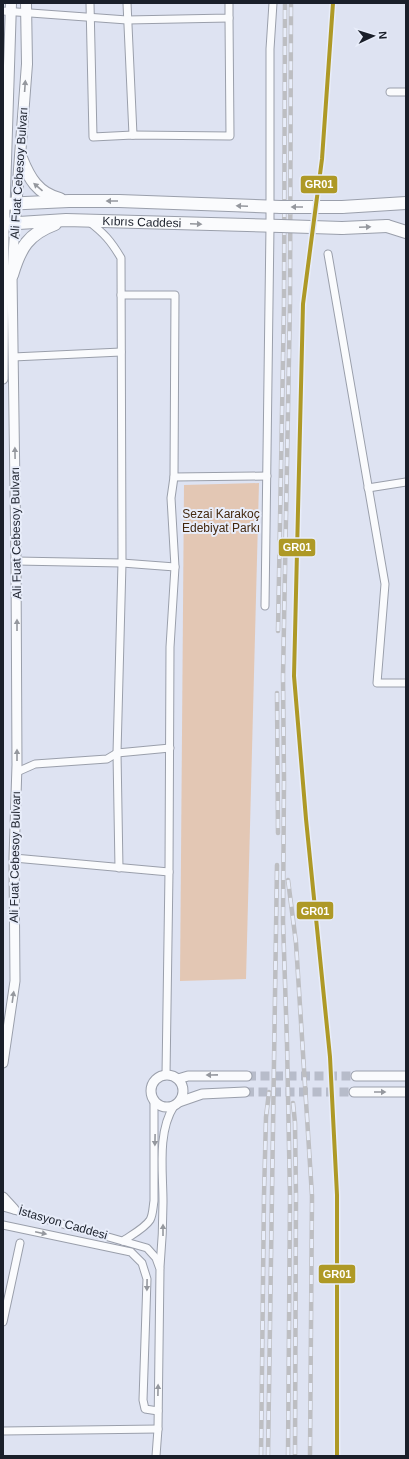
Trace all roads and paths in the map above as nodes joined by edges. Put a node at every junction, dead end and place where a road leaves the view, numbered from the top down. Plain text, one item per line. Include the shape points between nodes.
1 (90, 3) edge
2 (127, 3) edge
3 (229, 3) edge
4 (273, 3) edge
5 (26, 8) edge
6 (8, 9) edge
7 (90, 17) junction
8 (229, 18) junction
9 (127, 20) junction
10 (390, 92) dead end
11 (406, 92) edge
12 (133, 135) junction
13 (4, 150) edge
14 (21, 158) junction
15 (69, 201) junction
16 (16, 203) junction
17 (406, 203) edge
18 (4, 204) edge
19 (275, 207) junction
20 (342, 207) junction
21 (406, 208) edge
22 (66, 220) junction
23 (87, 221) junction
24 (7, 223) edge
25 (276, 226) junction
26 (388, 226) junction
27 (406, 227) edge
28 (406, 232) edge
29 (328, 254) dead end
30 (6, 277) edge
31 (121, 295) junction
32 (121, 352) junction
33 (3, 357) edge
34 (13, 357) junction
35 (3, 379) edge
36 (266, 476) junction
37 (174, 477) junction
38 (406, 482) edge
39 (368, 488) junction
40 (16, 561) junction
41 (122, 563) junction
42 (175, 567) junction
43 (265, 606) dead end
44 (406, 683) edge
45 (170, 748) junction
46 (117, 754) junction
47 (16, 772) junction
48 (14, 858) junction
49 (119, 868) junction
50 (169, 872) junction
51 (3, 1063) edge
52 (166, 1075) junction
53 (247, 1076) tunnel mouth
54 (356, 1076) tunnel mouth
55 (406, 1076) edge
56 (178, 1079) junction
57 (245, 1092) tunnel mouth
58 (354, 1092) tunnel mouth
59 (406, 1092) edge
60 (154, 1101) junction
61 (177, 1104) junction
62 (3, 1197) edge
63 (3, 1207) edge
64 (14, 1209) junction
65 (3, 1225) edge
66 (123, 1241) junction
67 (20, 1243) dead end
68 (160, 1269) junction
69 (3, 1322) edge
70 (158, 1411) junction
71 (158, 1429) junction
72 (3, 1431) edge
73 (156, 1456) edge

1 - 7 street
2 - 9 street
3 - 8 street
4 - 19 street via 270,50
5 - 6 street
5 - 7 street
14 -> 5 main road, Ali Fuat Cebesoy Bulvarı
6 - 13 main road
7 - 9 street
7 - 12 street via 93,137
8 - 9 street
8 - 12 street via 230,136
9 - 12 street
10 - 11 street
13 - 18 main road
15 -> 14 main road via 50,197 42,191 27,174
14 - 16 main road, Ali Fuat Cebesoy Bulvarı
15 - 16 main road
19 -> 15 main road
16 - 18 main road
16 - 24 main road, Ali Fuat Cebesoy Bulvarı
17 - 20 main road
18 - 24 main road
20 -> 19 main road, bridge
19 - 25 street
20 - 21 main road
22 - 23 main road, Kıbrıs Caddesi
22 - 24 main road, Kıbrıs Caddesi
22 - 30 main road via 42,229 34,235 24,245
23 -> 25 main road, Kıbrıs Caddesi
23 - 31 street via 102,232 121,258
24 - 30 street
25 -> 26 main road, Kıbrıs Caddesi, bridge
25 - 36 street
26 - 27 main road
26 - 28 main road
29 - 39 street
30 - 33 street
30 - 34 street, Ali Fuat Cebesoy Bulvarı
31 - 32 street
31 - 37 street via 175,295
32 - 34 street
32 - 41 street
33 - 35 street
40 -> 34 street, Ali Fuat Cebesoy Bulvarı
36 - 37 street
36 - 43 street
37 - 42 street via 171,498
38 - 39 street
39 - 44 street via 385,584 377,682
40 - 41 street
47 -> 40 street, Ali Fuat Cebesoy Bulvarı
41 - 42 street
41 - 46 street
42 - 45 street via 170,647
45 - 46 street
45 - 50 street
46 - 47 street via 107,759 35,764
46 - 49 street
47 - 48 street, Ali Fuat Cebesoy Bulvarı
48 - 49 street
51 -> 48 street, Ali Fuat Cebesoy Bulvarı via 15,981
49 - 50 street
50 - 52 street
52 - 56 street
52 - 60 street via 158,1078 151,1086
53 -> 56 street via 188,1076
54 - 55 street
56 - 61 street via 183,1094
57 - 61 street via 202,1094
58 -> 59 street
60 - 61 street via 163,1107
60 -> 66 street via 153,1210 150,1220
68 -> 61 street via 164,1129 169,1114
62 - 64 street
63 - 64 street, İstasyon Caddesi
64 - 66 street, İstasyon Caddesi
65 -> 70 street via 131,1252 142,1263 147,1279 143,1400 145,1409
66 - 68 street, İstasyon Caddesi via 147,1248 156,1258
67 - 69 street
70 -> 68 street
70 - 71 street
71 - 72 street
71 - 73 street

